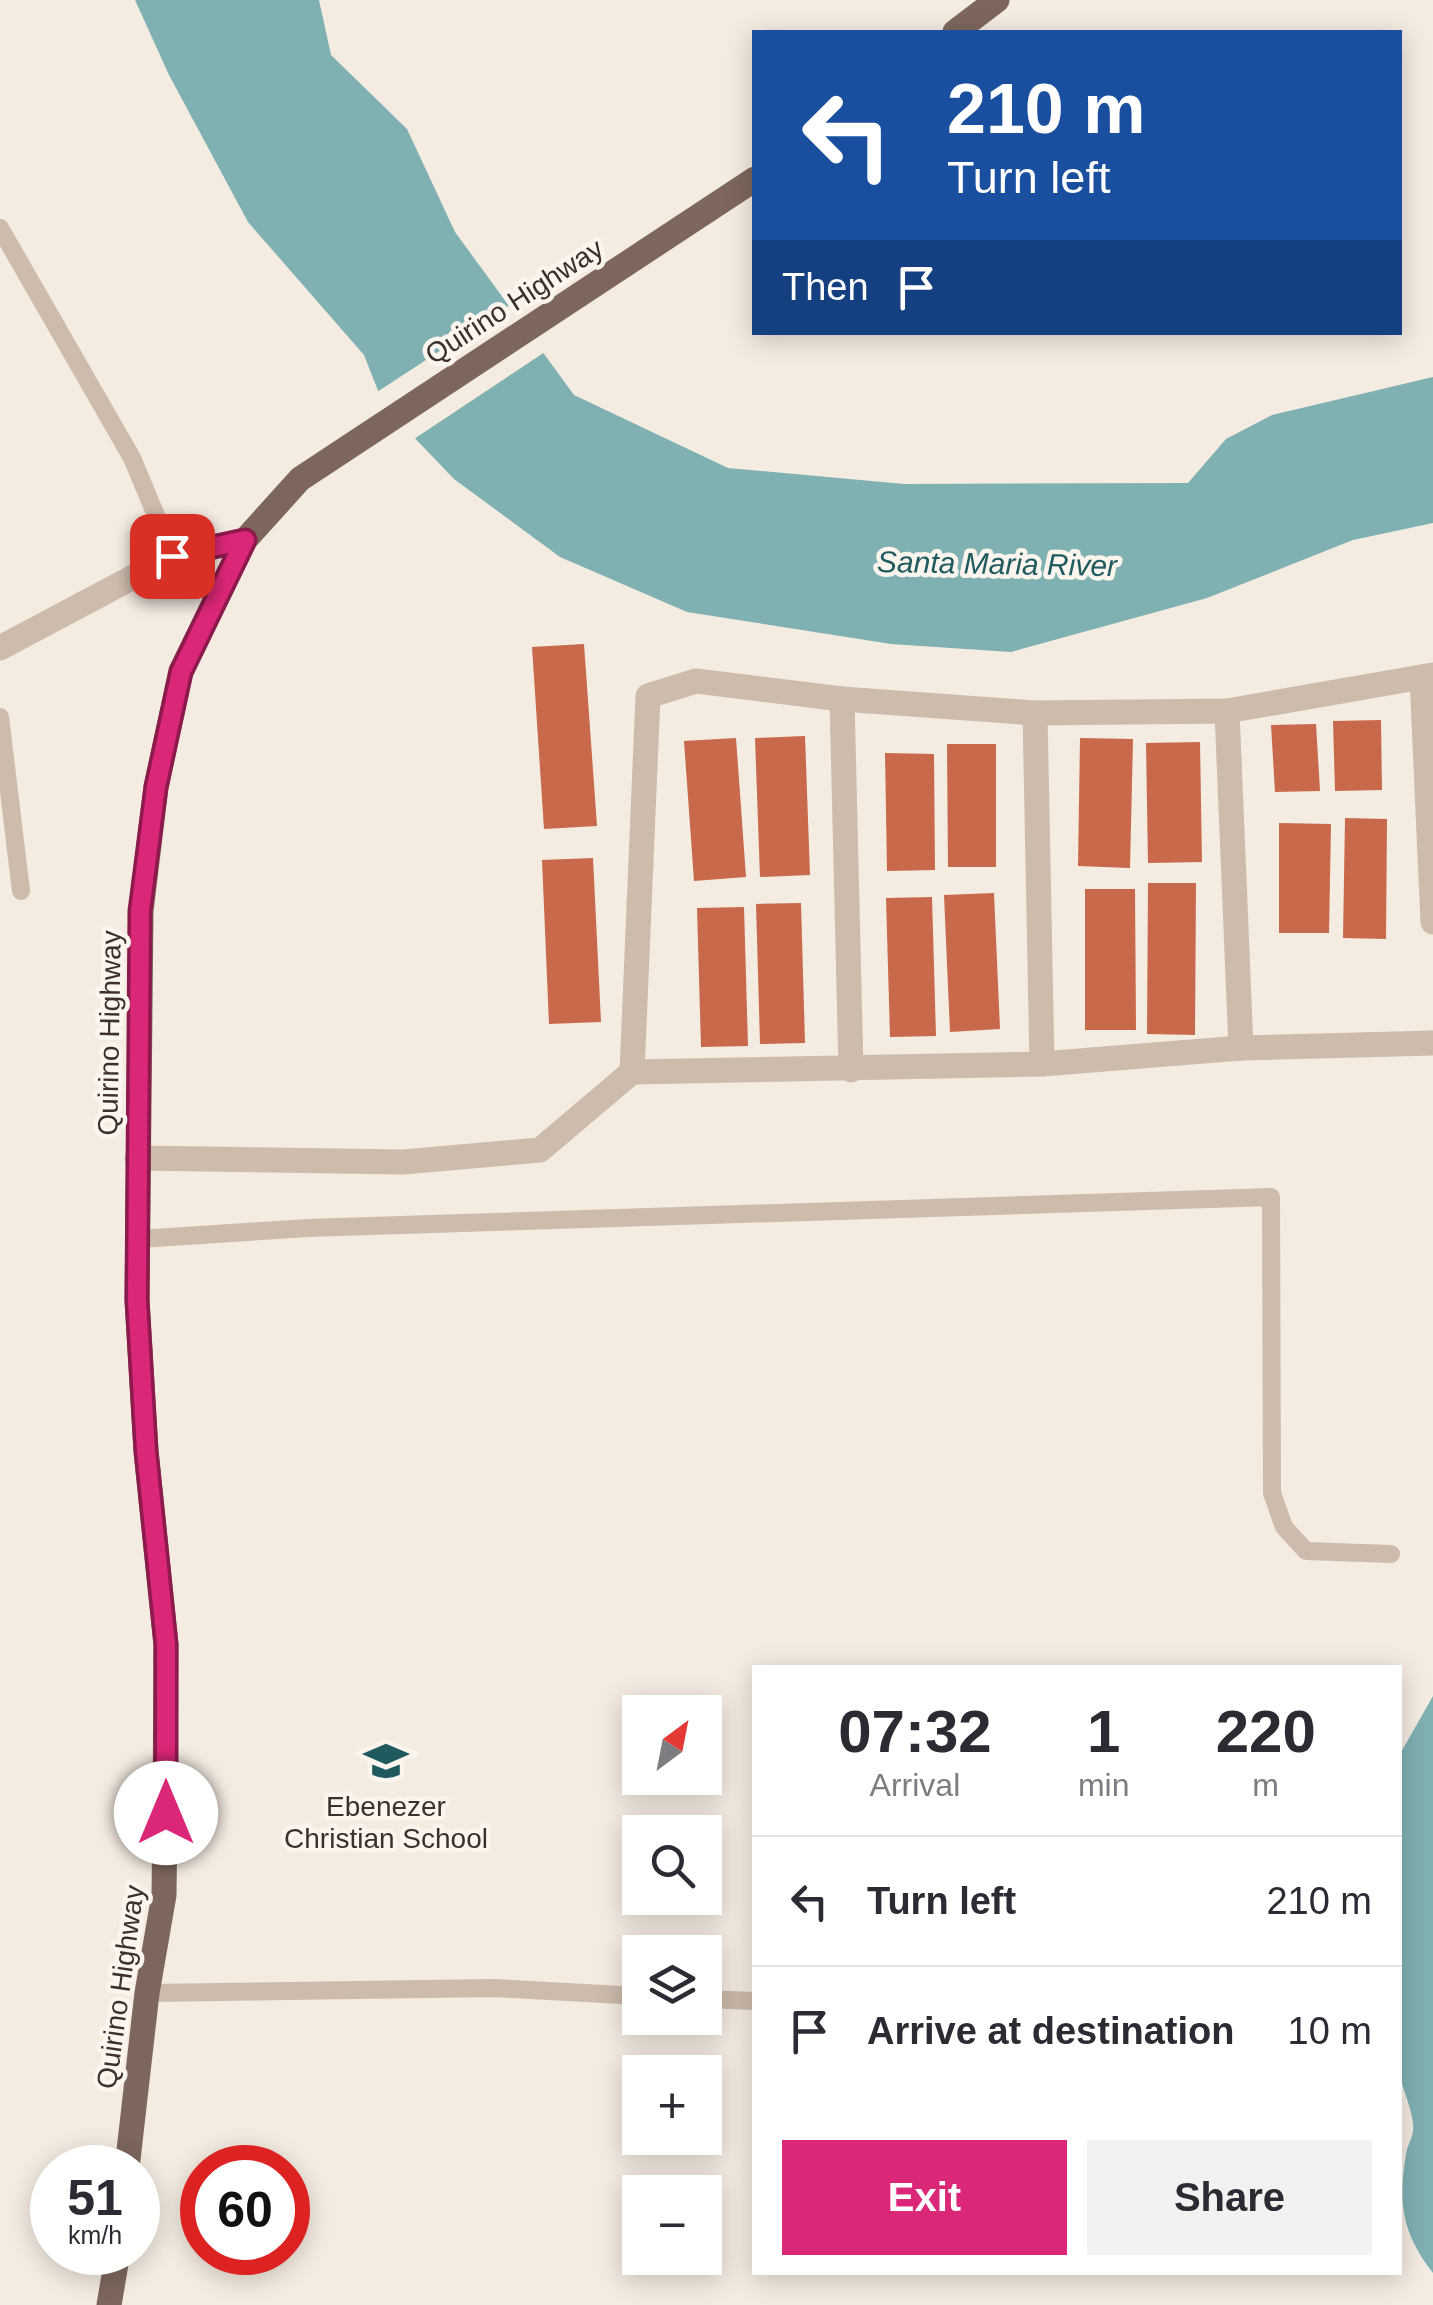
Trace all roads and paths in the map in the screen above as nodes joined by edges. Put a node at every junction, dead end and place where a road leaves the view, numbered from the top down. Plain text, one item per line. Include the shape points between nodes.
1 (997, 0) edge
2 (958, 30) edge
3 (752, 181) edge
4 (0, 228) edge
5 (245, 540) junction
6 (172, 556) junction
7 (0, 648) edge
8 (1428, 676) edge
9 (842, 699) junction
10 (1226, 711) junction
11 (1035, 714) junction
12 (0, 718) edge
13 (22, 891) dead end
14 (1433, 922) edge
15 (1433, 1043) edge
16 (1241, 1048) junction
17 (1042, 1064) junction
18 (851, 1070) junction
19 (632, 1072) junction
20 (137, 1158) junction
21 (140, 1239) junction
22 (1391, 1554) dead end
23 (147, 1992) junction
24 (622, 1995) edge
25 (722, 2000) edge
26 (752, 2002) edge
27 (130, 2145) edge
28 (114, 2275) edge
29 (109, 2305) edge

1 - 2 main road
3 - 5 main road, Quirino Highway via 300,480
4 - 6 lane via 132,458
5 - 6 street
5 - 20 main road, Quirino Highway via 181,672 156,787 140,911
6 - 7 street
8 - 10 street
8 - 14 street
9 - 11 street
9 - 18 street
9 - 19 street via 696,681 648,696
10 - 11 street
10 - 16 street
11 - 17 street
12 - 13 lane
15 - 16 street
16 - 17 street
17 - 18 street
18 - 19 street
19 - 20 street via 540,1150 403,1162
20 - 21 main road, Quirino Highway
21 - 22 lane via 328,1227 1271,1198 1272,1494 1284,1527 1306,1551
21 - 23 main road, Quirino Highway via 145,1432 166,1644 164,1895
23 - 24 lane via 494,1988
23 - 27 main road, Quirino Highway
25 - 26 lane
28 - 29 main road

